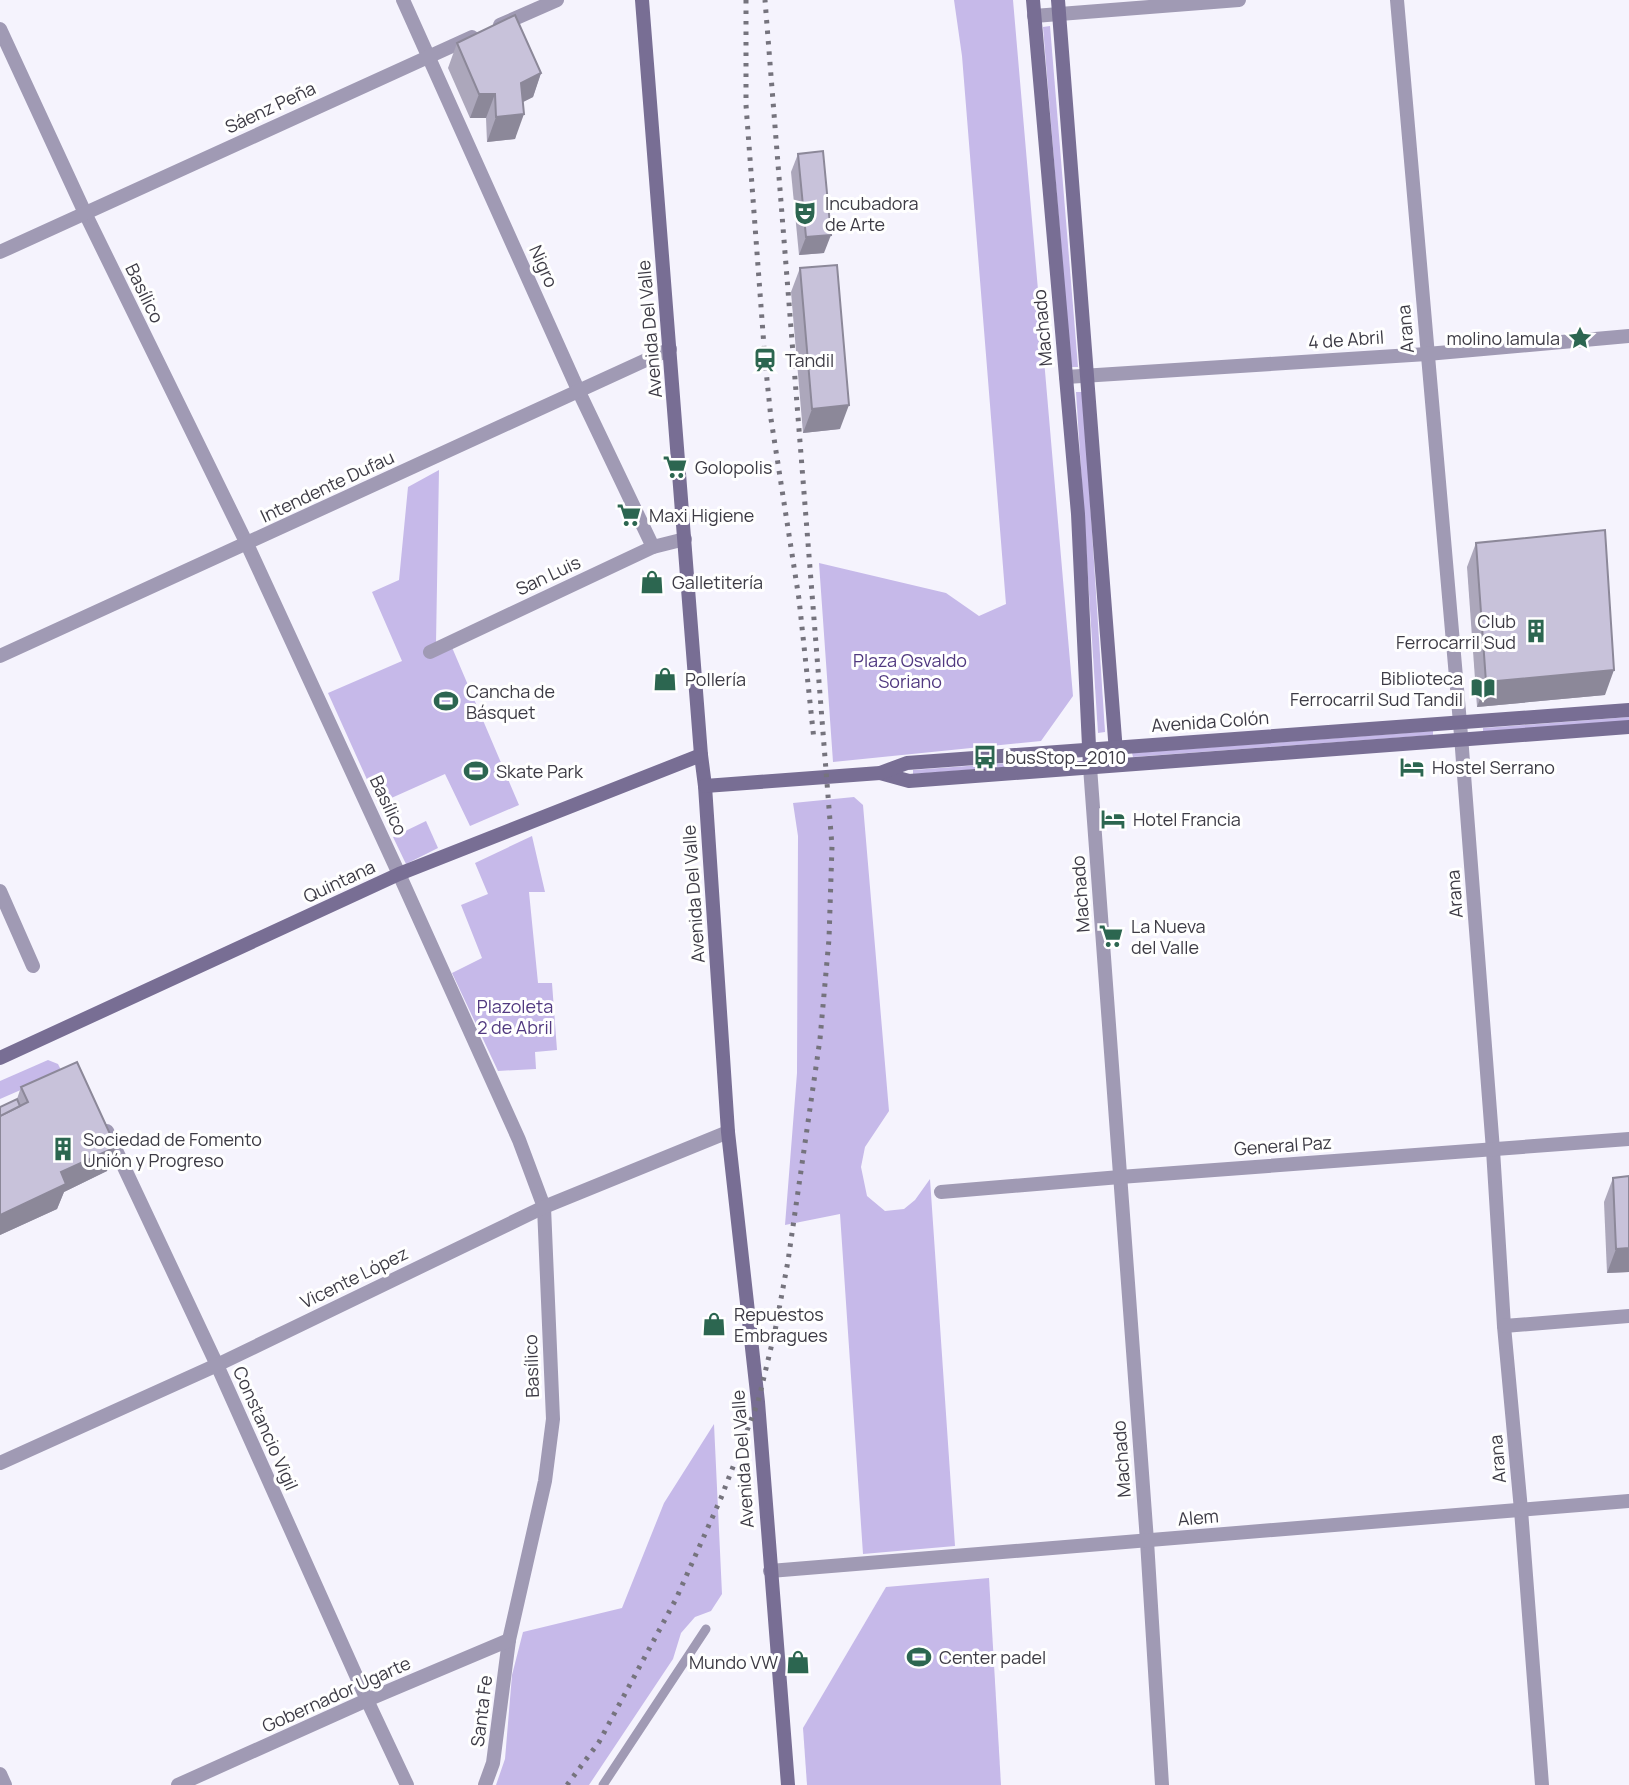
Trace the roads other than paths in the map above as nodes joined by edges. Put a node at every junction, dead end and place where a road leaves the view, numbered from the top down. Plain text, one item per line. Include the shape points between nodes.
1 (403, 0) edge
2 (557, 0) edge
3 (642, 0) edge
4 (1033, 0) edge
5 (1239, 0) edge
6 (1396, 0) edge
7 (1059, 7) edge
8 (1034, 16) junction
9 (0, 29) edge
10 (429, 56) junction
11 (85, 213) junction
12 (0, 252) edge
13 (1629, 336) edge
14 (670, 349) junction
15 (1427, 354) junction
16 (1087, 375) junction
17 (1066, 377) junction
18 (579, 392) junction
19 (685, 539) junction
20 (247, 544) junction
21 (653, 547) junction
22 (430, 652) dead end
23 (0, 656) edge
24 (1629, 710) edge
25 (1460, 723) junction
26 (1629, 727) edge
27 (1461, 741) junction
28 (1115, 747) junction
29 (1089, 749) junction
30 (701, 755) junction
31 (1117, 765) junction
32 (1090, 767) junction
33 (880, 772) junction
34 (705, 786) junction
35 (399, 874) junction
36 (0, 891) edge
37 (33, 965) dead end
38 (0, 1058) edge
39 (99, 1113) edge
40 (728, 1132) junction
41 (1629, 1139) edge
42 (1493, 1150) junction
43 (1120, 1177) junction
44 (941, 1192) dead end
45 (544, 1207) junction
46 (1629, 1316) edge
47 (1504, 1326) junction
48 (217, 1365) junction
49 (0, 1463) edge
50 (1629, 1501) edge
51 (1521, 1510) junction
52 (1147, 1541) junction
53 (770, 1571) junction
54 (706, 1629) dead end
55 (509, 1640) junction
56 (367, 1700) junction
57 (0, 1774) edge
58 (5, 1785) edge
59 (178, 1785) edge
60 (407, 1785) edge
61 (485, 1785) edge
62 (603, 1785) edge
63 (788, 1785) edge
64 (1162, 1785) edge
65 (1542, 1785) edge

1 - 10 street, Nigro
2 - 10 street, Sáenz Peña
3 - 14 main road, Avenida Del Valle
4 - 8 main road, Machado
5 - 7 street
6 - 15 street, Arana
7 - 8 street
7 - 16 main road
8 - 17 main road, Machado
9 - 11 street, Basílico
10 - 11 street, Sáenz Peña
10 - 18 street, Nigro
11 - 12 street, Sáenz Peña
11 - 20 street, Basílico
13 - 15 street, 4 de Abril
14 - 18 street, Intendente Dufau
14 - 19 main road, Avenida Del Valle
15 - 16 street, 4 de Abril
15 - 25 street, Arana
16 - 17 street, 4 de Abril
16 - 28 main road
17 - 29 main road, Machado via 1078,514
18 - 20 street, Intendente Dufau
18 - 21 street, Nigro
19 - 21 street, San Luis
19 - 30 main road, Avenida Del Valle
20 - 23 street, Intendente Dufau
20 - 35 street, Basílico
21 - 22 street, San Luis
24 - 25 main road, Avenida Colón
25 - 27 street, Arana
25 - 28 main road, Avenida Colón
26 - 27 main road, Avenida Colón
27 - 31 main road, Avenida Colón
27 - 42 street, Arana
28 - 29 main road, Avenida Colón
28 - 31 main road
29 - 32 main road, Machado
29 - 33 main road, Avenida Colón via 907,763
30 - 34 main road, Avenida Del Valle
30 - 35 main road, Quintana
31 - 32 main road, Avenida Colón
32 - 33 main road, Avenida Colón via 909,781
32 - 43 street, Machado
33 - 34 main road, Avenida Colón
34 - 40 main road, Avenida Del Valle
35 - 38 main road, Quintana
35 - 45 street, Basílico via 519,1140
36 - 37 street
39 - 48 street, Constancio Vigil
40 - 45 street, Vicente López
40 - 53 main road, Avenida Del Valle via 758,1402
41 - 42 street, General Paz
42 - 43 street, General Paz
42 - 47 street, Arana
43 - 44 street, General Paz
43 - 52 street, Machado
45 - 48 street, Vicente López
45 - 55 street, Basílico via 553,1419 545,1481
46 - 47 street
47 - 51 street, Arana
48 - 49 street, Vicente López
48 - 56 street, Constancio Vigil
50 - 51 street, Alem
51 - 52 street, Alem
51 - 65 street, Arana
52 - 53 street, Alem
52 - 64 street, Machado
53 - 63 main road, Avenida Del Valle
54 - 62 lane
55 - 56 street, Gobernador Ugarte
55 - 61 street, Santa Fe via 493,1763
56 - 59 street, Gobernador Ugarte
56 - 60 street, Constancio Vigil
57 - 58 street

